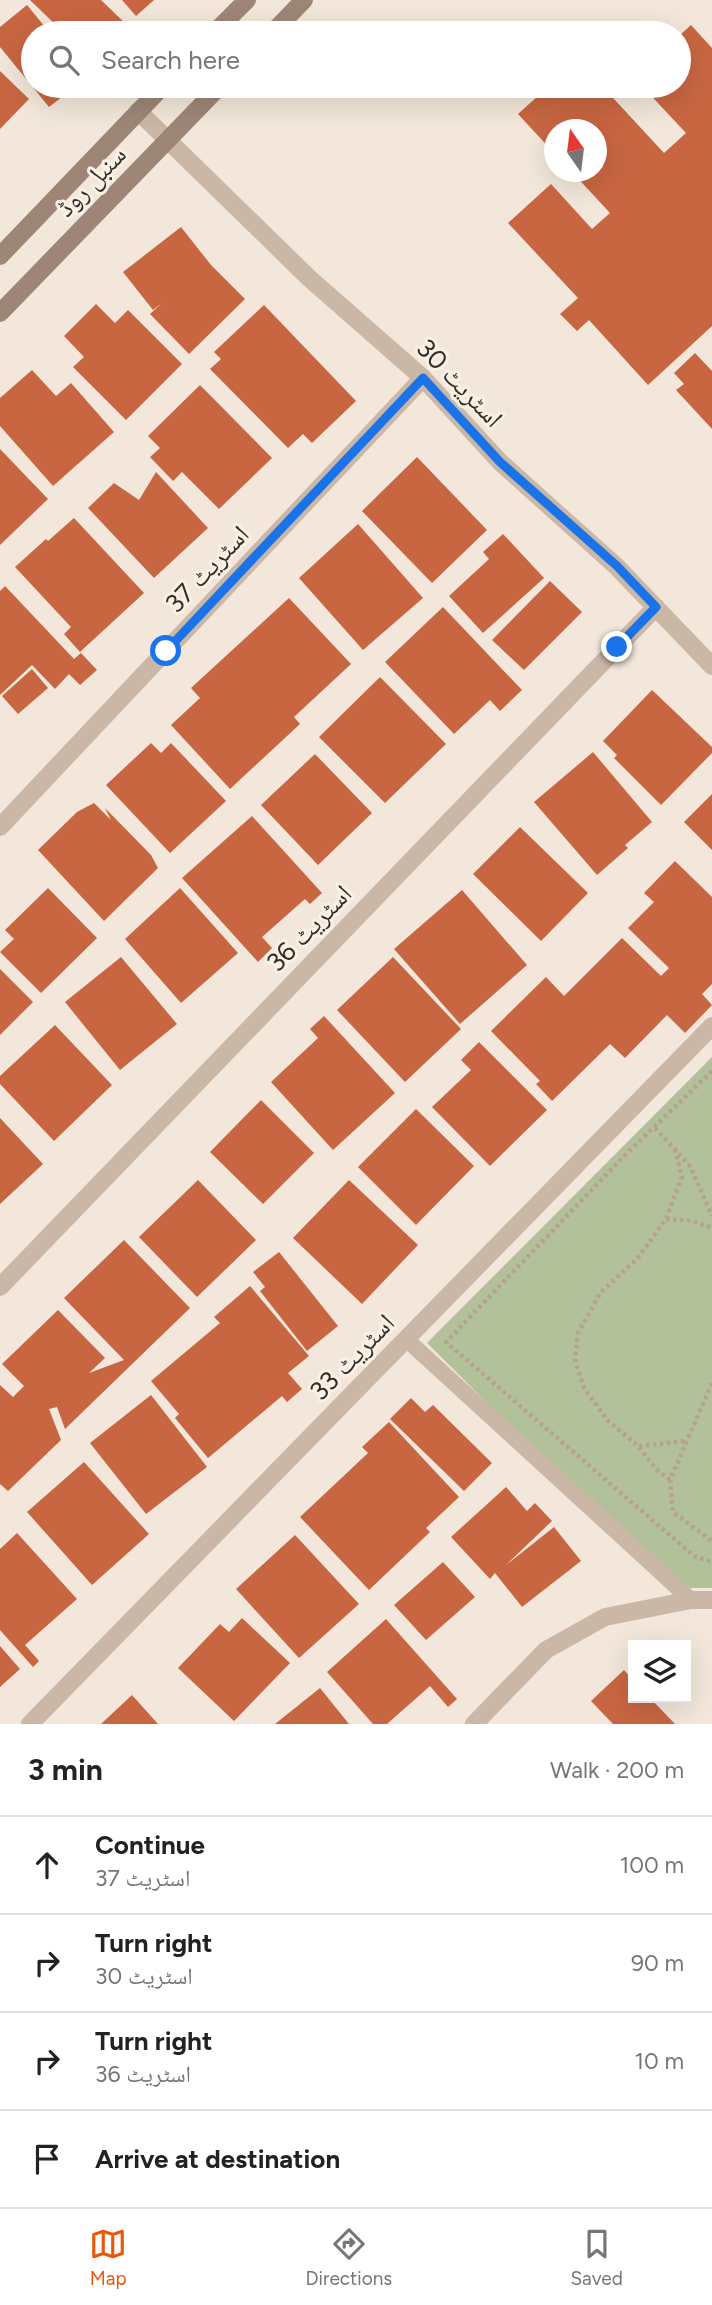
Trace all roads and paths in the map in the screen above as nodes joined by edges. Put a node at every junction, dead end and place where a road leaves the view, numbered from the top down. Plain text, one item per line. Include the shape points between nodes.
1 (247, 0) edge
2 (304, 0) edge
3 (226, 21) edge
4 (284, 21) edge
5 (151, 98) edge
6 (208, 98) edge
7 (138, 111) junction
8 (168, 140) junction
9 (0, 256) edge
10 (0, 313) edge
11 (423, 378) junction
12 (656, 607) junction
13 (712, 666) edge
14 (0, 827) edge
15 (712, 1026) edge
16 (712, 1071) edge
17 (655, 1128) junction
18 (675, 1150) junction
19 (712, 1216) edge
20 (666, 1219) junction
21 (712, 1228) edge
22 (0, 1287) edge
23 (407, 1339) junction
24 (712, 1383) edge
25 (685, 1441) junction
26 (638, 1446) junction
27 (670, 1480) junction
28 (712, 1541) edge
29 (712, 1562) edge
30 (691, 1600) junction
31 (712, 1600) edge
32 (30, 1724) edge
33 (474, 1724) edge

1 - 3 street
2 - 4 street
5 - 7 street, سنبل روڈ
6 - 8 street, سنبل روڈ
7 - 8 street, اسٹریٹ 30
7 - 9 street, سنبل روڈ
8 - 10 street, سنبل روڈ
8 - 11 street, اسٹریٹ 30 via 309,278
11 - 12 street, اسٹریٹ 30 via 500,462
11 - 14 street, اسٹریٹ 37
12 - 13 street, اسٹریٹ 30
12 - 22 street, اسٹریٹ 36
15 - 23 street, اسٹریٹ 33
16 - 17 path
17 - 18 path
17 - 29 path via 446,1342 694,1556
18 - 19 path via 690,1166
18 - 20 path via 682,1177
20 - 21 path
20 - 26 path via 636,1259 601,1292 578,1333 575,1360 584,1388 607,1420
23 - 30 lane
23 - 32 street, اسٹریٹ 33
24 - 25 path
25 - 26 path
25 - 27 path
26 - 27 path
27 - 28 path via 673,1512
30 - 31 street
30 - 33 street via 605,1617 545,1650

